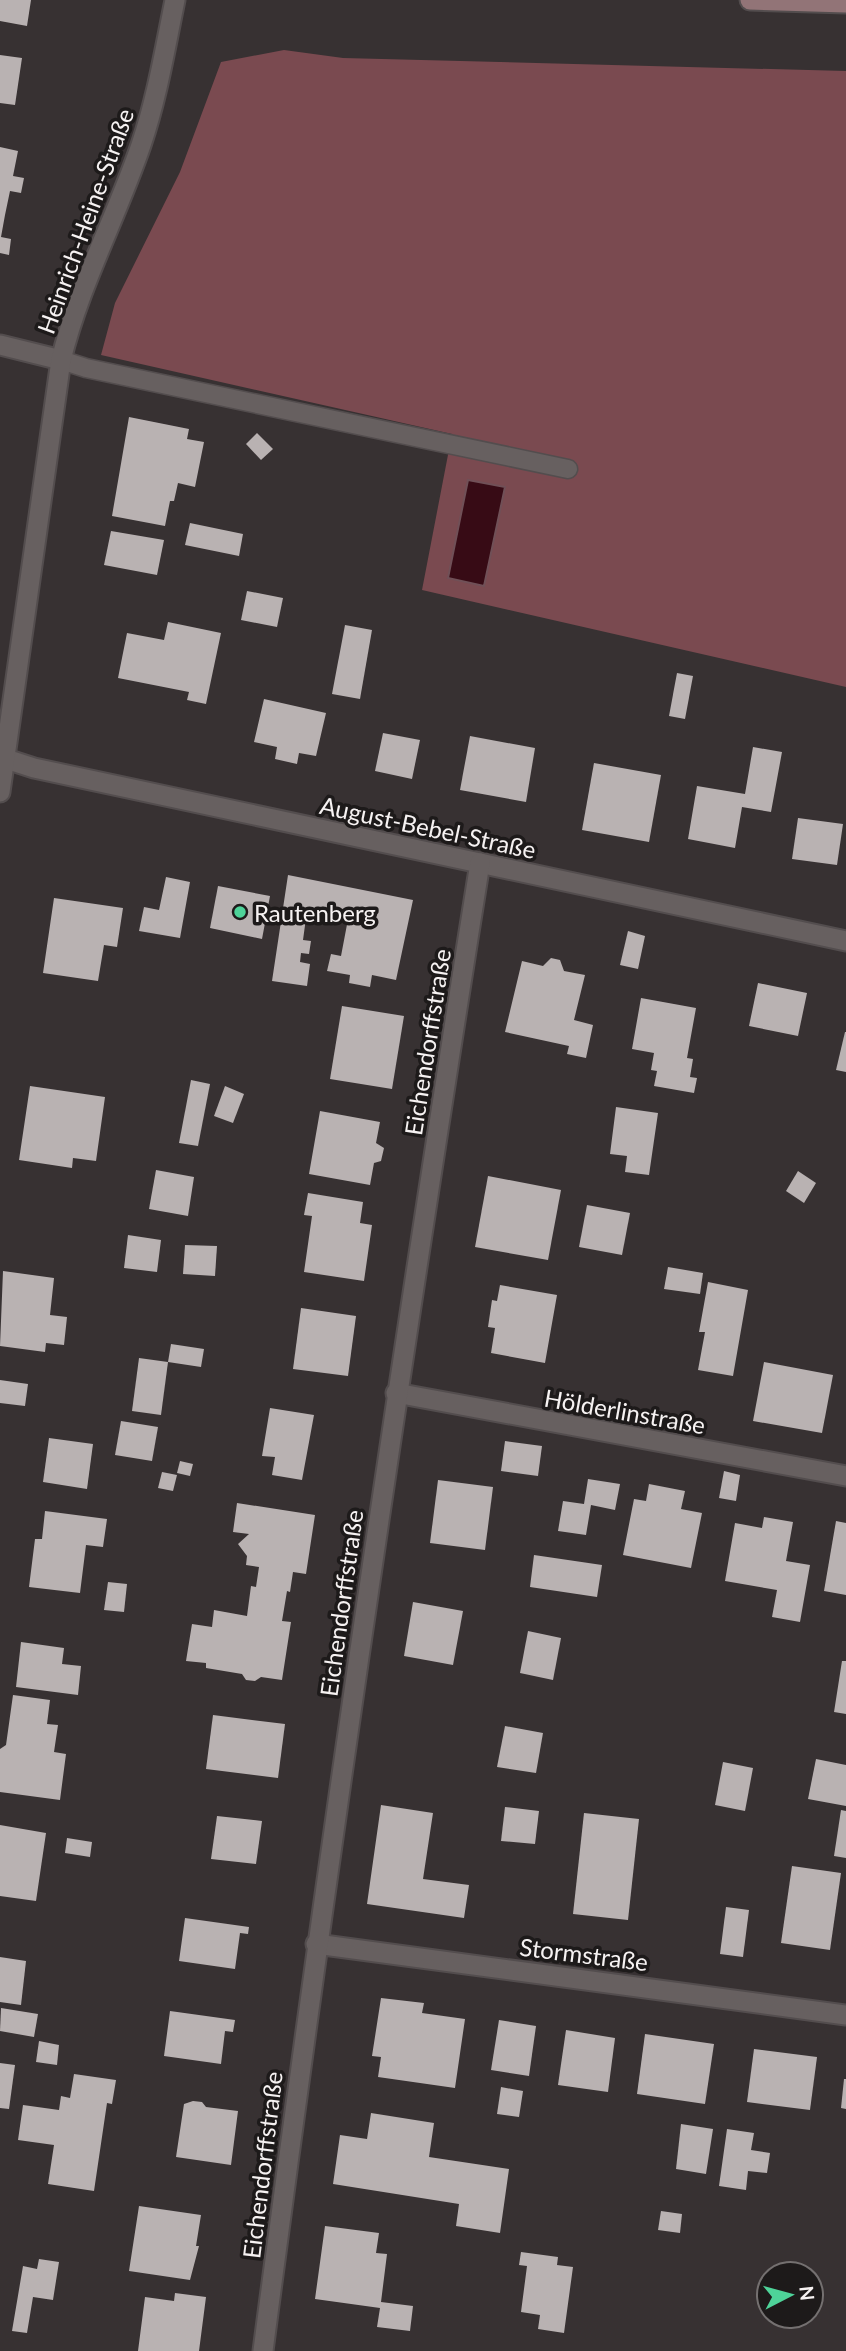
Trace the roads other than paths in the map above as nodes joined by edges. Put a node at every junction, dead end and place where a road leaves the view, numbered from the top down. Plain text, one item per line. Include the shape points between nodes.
1 (175, 0) edge
2 (750, 0) edge
3 (846, 3) edge
4 (0, 345) edge
5 (61, 360) junction
6 (568, 469) dead end
7 (3, 758) edge
8 (0, 792) edge
9 (480, 863) junction
10 (846, 941) edge
11 (396, 1393) junction
12 (846, 1476) edge
13 (316, 1944) junction
14 (846, 2015) edge
15 (263, 2351) edge

1 - 5 street, Heinrich-Heine-Straße via 141,145 71,319
2 - 3 main road
4 - 5 street
5 - 6 lane
5 - 7 street, Heinrich-Heine-Straße
7 - 8 street, Heinrich-Heine-Straße
7 - 9 street, August-Bebel-Straße
9 - 10 street, August-Bebel-Straße
9 - 11 street, Eichendorffstraße
11 - 12 street, Hölderlinstraße
11 - 13 street, Eichendorffstraße
13 - 14 street, Stormstraße
13 - 15 street, Eichendorffstraße

